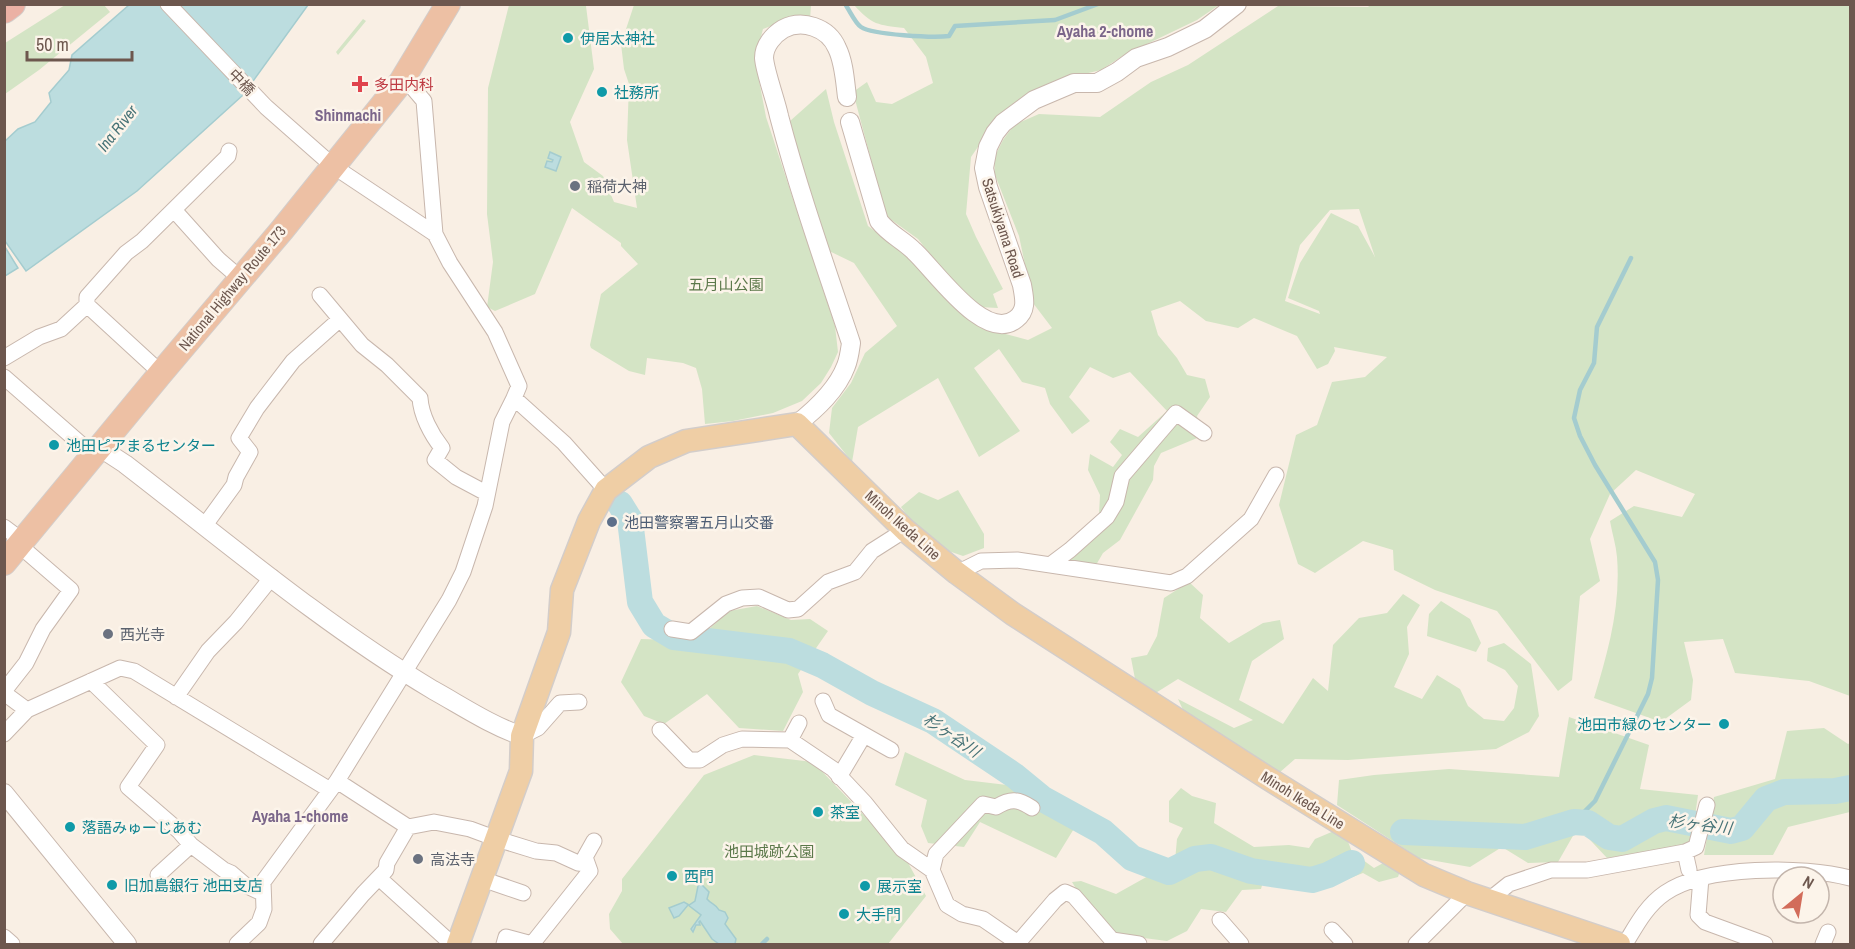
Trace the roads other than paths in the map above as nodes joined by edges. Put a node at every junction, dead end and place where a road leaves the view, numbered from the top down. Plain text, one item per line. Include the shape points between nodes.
1 (12, 4) edge
2 (168, 4) edge
3 (448, 4) edge
4 (1237, 4) edge
5 (4, 10) edge
6 (401, 82) junction
7 (229, 152) dead end
8 (333, 166) junction
9 (174, 210) junction
10 (435, 234) junction
11 (241, 279) junction
12 (320, 295) dead end
13 (87, 305) junction
14 (339, 320) junction
15 (4, 358) edge
16 (160, 373) junction
17 (4, 377) edge
18 (514, 398) junction
19 (797, 424) junction
20 (1204, 433) dead end
21 (99, 447) junction
22 (1276, 475) dead end
23 (606, 490) junction
24 (486, 493) junction
25 (205, 525) junction
26 (905, 530) junction
27 (9, 545) edge
28 (1050, 565) junction
29 (957, 573) junction
30 (272, 577) junction
31 (672, 629) dead end
32 (404, 672) junction
33 (91, 681) junction
34 (4, 692) edge
35 (177, 697) junction
36 (823, 701) dead end
37 (579, 702) dead end
38 (27, 710) junction
39 (800, 723) dead end
40 (660, 730) dead end
41 (4, 734) edge
42 (864, 735) junction
43 (522, 736) junction
44 (789, 740) junction
45 (891, 750) dead end
46 (839, 777) junction
47 (333, 786) junction
48 (4, 793) edge
49 (1707, 805) dead end
50 (1032, 808) dead end
51 (408, 827) junction
52 (497, 839) junction
53 (594, 841) dead end
54 (191, 845) junction
55 (1685, 852) junction
56 (587, 864) junction
57 (932, 870) junction
58 (1695, 874) junction
59 (158, 875) dead end
60 (379, 878) junction
61 (1851, 878) edge
62 (482, 879) junction
63 (262, 893) junction
64 (523, 893) dead end
65 (1467, 893) junction
66 (1489, 900) junction
67 (1220, 920) dead end
68 (1332, 930) dead end
69 (4, 937) edge
70 (1018, 944) edge
71 (12, 945) edge
72 (127, 945) edge
73 (237, 945) edge
74 (321, 945) edge
75 (452, 945) edge
76 (458, 945) edge
77 (504, 945) edge
78 (532, 945) edge
79 (1139, 945) edge
80 (1241, 945) edge
81 (1345, 945) edge
82 (1416, 945) edge
83 (1619, 945) edge
84 (1625, 945) edge
85 (1765, 945) edge

1 - 5 highway
2 - 8 street, 中橋 via 266,107
3 - 6 highway, National Highway Route 173
4 - 19 street, Satsukiyama Road via 1205,29 1136,58 1097,83 1074,83 1034,100 995,133 984,168 1025,299 1020,316 1004,324 992,324 972,312 913,249 879,222 849,110 837,46 816,27 797,24 771,39 764,58 851,343 846,367 816,409
6 - 8 highway, National Highway Route 173
6 - 10 street via 413,88 424,101
7 - 9 street
8 - 10 street, 中橋
8 - 11 highway, National Highway Route 173
9 - 11 street
9 - 13 street via 126,253 87,297
10 - 18 street via 495,332 519,386
11 - 16 highway, National Highway Route 173
12 - 14 street
13 - 15 street via 61,329
13 - 16 street
14 - 24 street via 420,398 434,438 442,448 435,460
14 - 25 street via 293,361 257,408 239,438 250,452 234,485
16 - 21 highway, National Highway Route 173
17 - 21 street via 83,446
18 - 23 street via 564,443
18 - 24 street via 502,422
19 - 23 main road via 686,441 649,457
19 - 26 main road, Minoh Ikeda Line
20 - 28 street via 1176,413 1122,476 1116,502 1107,517
21 - 25 street
21 - 27 highway, National Highway Route 173
22 - 28 street via 1251,519 1187,576 1171,583
23 - 43 main road via 589,521 562,590 559,632
24 - 32 street via 463,572
25 - 30 street
26 - 29 main road, Minoh Ikeda Line
26 - 31 street via 872,551 855,572 828,582 798,609 789,610 759,597 742,598 726,604 692,632
27 - 34 street via 71,590
28 - 29 street via 1017,560 981,561
29 - 65 main road, Minoh Ikeda Line via 1013,614 1266,777 1424,874
30 - 32 street
30 - 35 street via 208,651
32 - 43 street via 501,729
32 - 47 street
33 - 35 street via 120,668 134,671
33 - 38 street
33 - 54 street via 157,745 128,787
34 - 38 street
35 - 47 street
36 - 42 street via 829,715
37 - 43 street via 560,703 538,728
38 - 41 street
39 - 44 street
40 - 44 street via 689,760 700,760 723,745 742,739
42 - 45 street
42 - 46 street
43 - 52 main road via 520,771
44 - 46 street
46 - 57 street via 866,803 902,849
47 - 51 street
47 - 63 street via 263,882
48 - 72 street
49 - 55 street via 1696,847
50 - 57 street via 1009,799 996,807 983,804 936,854
51 - 52 street via 434,822
51 - 60 street
52 - 56 street
52 - 62 main road
53 - 56 street via 585,857
54 - 59 street
54 - 63 street
55 - 58 street
55 - 66 street via 1587,870 1551,870 1509,884
56 - 78 street via 590,870
57 - 70 street via 947,905 983,919
58 - 61 street via 1790,869
58 - 84 street via 1665,893 1641,918
58 - 85 street via 1698,915 1705,922
60 - 74 street
60 - 75 street
62 - 64 street
62 - 76 main road
63 - 73 street via 264,909 260,923
65 - 66 main road, Minoh Ikeda Line
65 - 82 street
66 - 83 main road, Minoh Ikeda Line
67 - 80 street
68 - 81 street
69 - 71 street
70 - 79 street via 1065,892 1074,896 1112,940
77 - 78 street via 506,937

